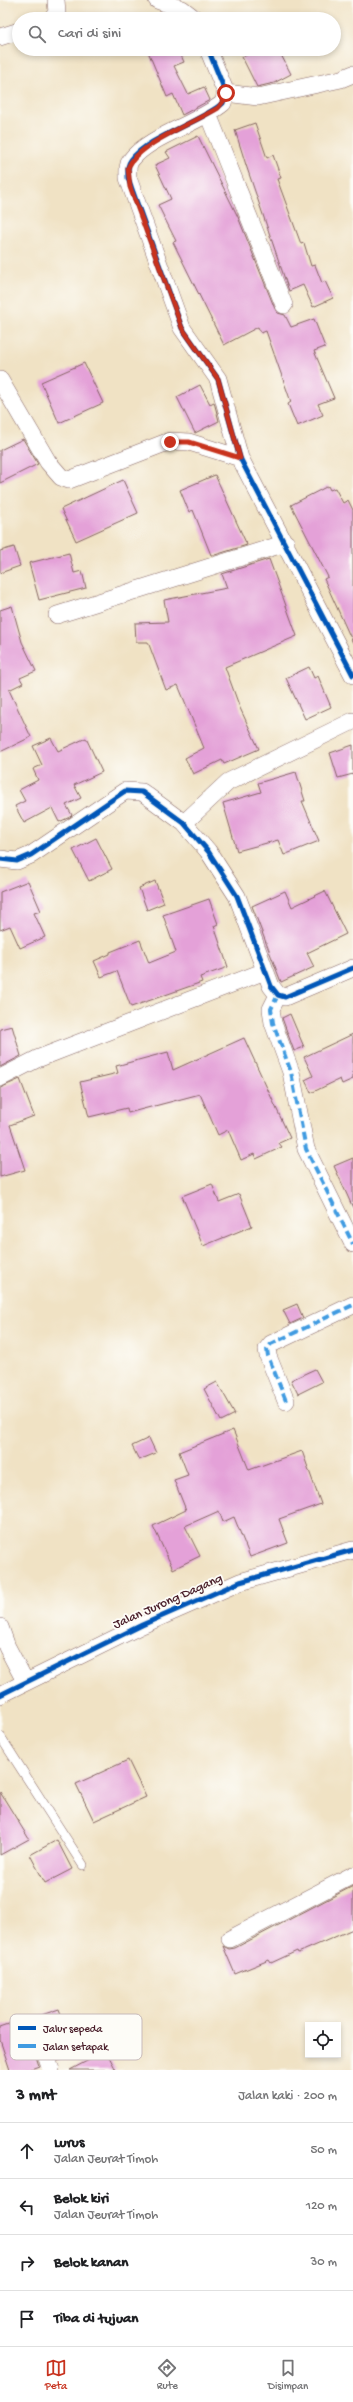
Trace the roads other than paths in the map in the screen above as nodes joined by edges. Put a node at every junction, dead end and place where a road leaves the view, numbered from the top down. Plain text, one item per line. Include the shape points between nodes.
1 (56, 0) edge
2 (157, 0) edge
3 (57, 12) edge
4 (186, 12) edge
5 (12, 33) edge
6 (0, 37) edge
7 (211, 56) edge
8 (353, 74) edge
9 (226, 93) junction
10 (208, 114) junction
11 (284, 305) dead end
12 (0, 380) edge
13 (240, 458) junction
14 (286, 543) junction
15 (57, 615) dead end
16 (353, 675) edge
17 (353, 721) edge
18 (184, 823) junction
19 (0, 859) edge
20 (353, 968) edge
21 (265, 970) junction
22 (278, 995) junction
23 (0, 1078) edge
24 (353, 1244) edge
25 (353, 1305) edge
26 (286, 1401) dead end
27 (353, 1550) edge
28 (0, 1627) edge
29 (25, 1681) junction
30 (0, 1695) edge
31 (0, 1736) edge
32 (83, 1865) dead end
33 (353, 1875) edge
34 (230, 1939) dead end
35 (48, 2060) edge
36 (51, 2070) edge

1 - 3 street
2 - 4 street
5 - 6 street
7 - 9 street
8 - 9 street via 341,79 258,97
9 - 10 street via 223,103
10 - 11 street
10 - 13 street via 151,144 135,156 128,168 128,178 182,328 218,379
12 - 13 street via 48,462 61,477 69,480 170,442 189,442
13 - 14 street
14 - 15 street
14 - 16 street
17 - 18 street via 228,782
18 - 19 street via 142,792 125,791 31,855 17,861
18 - 21 street via 208,852 237,896
20 - 22 street via 286,997
21 - 22 street via 271,986
21 - 23 street via 37,1059
22 - 24 street via 271,1009 273,1023 291,1072 306,1149
25 - 26 street via 271,1344 267,1349
27 - 29 street, Jalan Jurong Dagang via 240,1582
28 - 29 street via 7,1647
29 - 30 street, Jalan Jurong Dagang
31 - 32 lane
33 - 34 street
35 - 36 street

